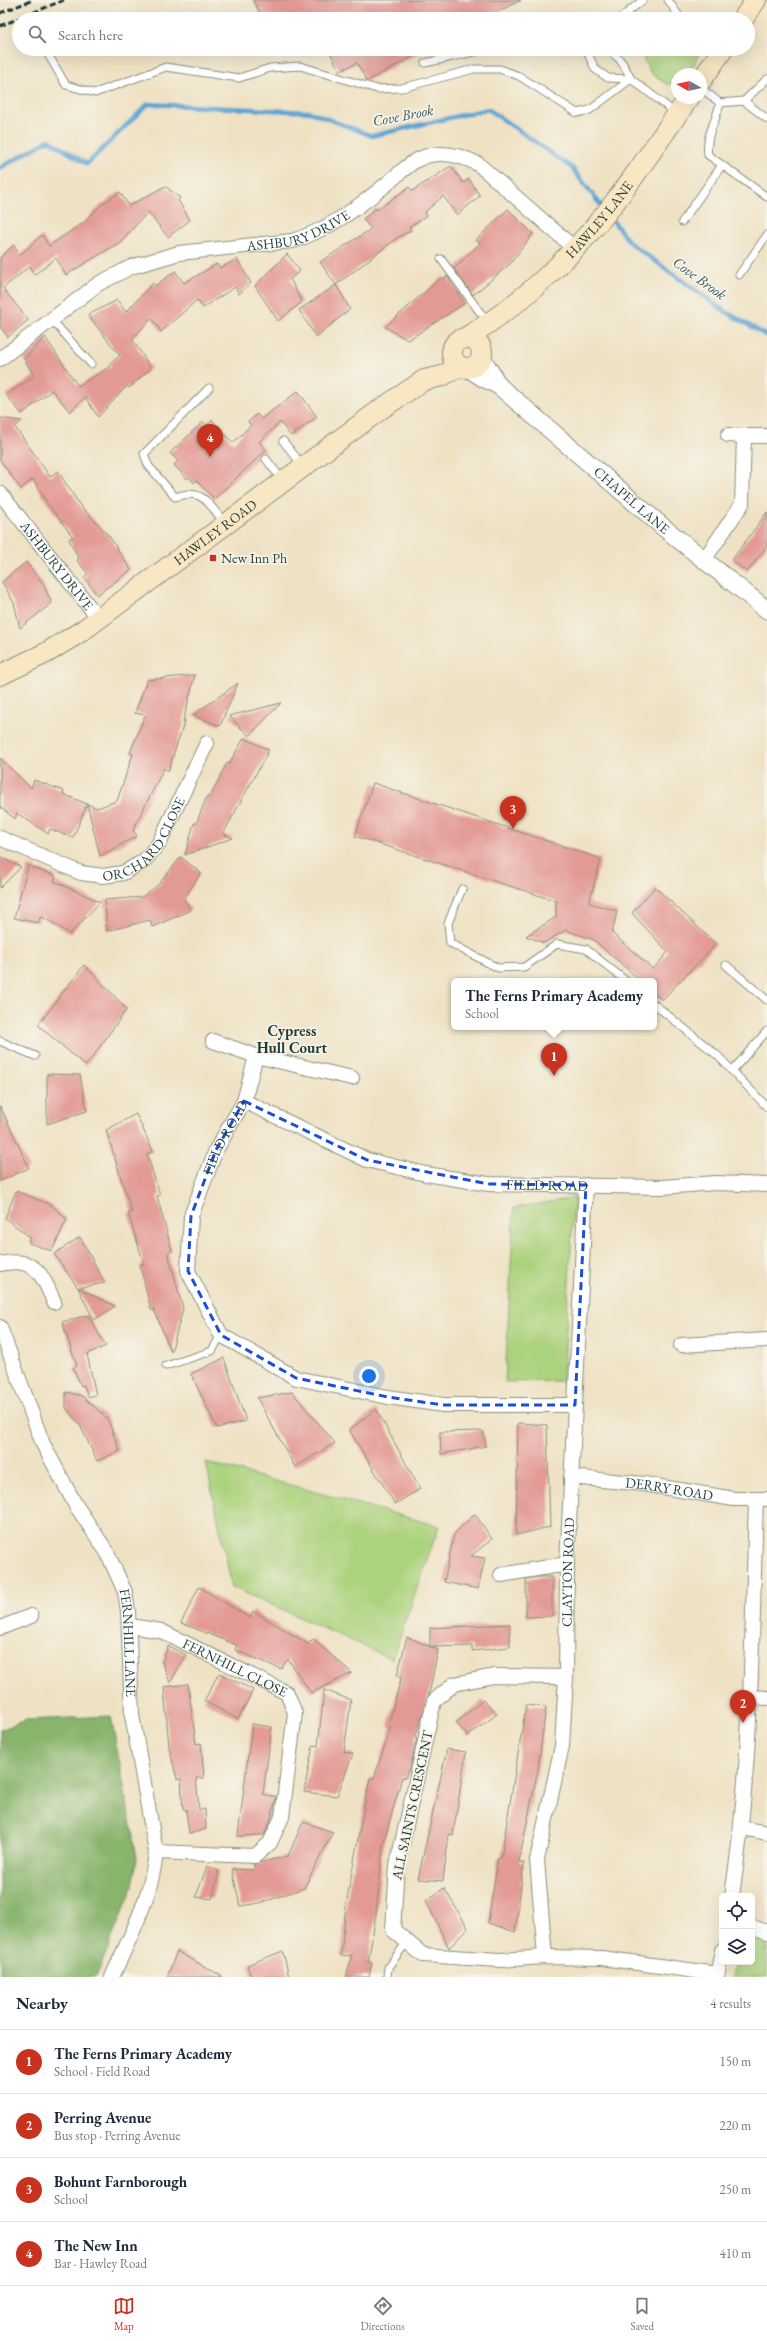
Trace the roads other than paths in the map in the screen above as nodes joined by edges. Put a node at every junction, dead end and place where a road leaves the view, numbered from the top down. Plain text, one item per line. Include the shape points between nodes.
1 (643, 0) edge
2 (668, 0) edge
3 (756, 0) edge
4 (628, 12) edge
5 (676, 12) edge
6 (748, 12) edge
7 (49, 56) edge
8 (456, 56) edge
9 (589, 56) edge
10 (616, 56) edge
11 (716, 56) edge
12 (424, 63) dead end
13 (707, 71) edge
14 (632, 79) junction
15 (767, 79) edge
16 (707, 93) edge
17 (744, 101) junction
18 (720, 103) junction
19 (684, 104) edge
20 (677, 114) junction
21 (767, 119) edge
22 (722, 165) junction
23 (767, 197) edge
24 (682, 222) dead end
25 (767, 235) edge
26 (574, 248) junction
27 (441, 260) dead end
28 (739, 275) dead end
29 (52, 320) junction
30 (490, 323) junction
31 (468, 355) junction
32 (0, 359) edge
33 (91, 364) dead end
34 (209, 388) dead end
35 (728, 435) dead end
36 (744, 436) junction
37 (766, 436) edge
38 (283, 441) dead end
39 (266, 459) dead end
40 (303, 466) junction
41 (283, 482) junction
42 (0, 494) edge
43 (225, 524) junction
44 (704, 560) junction
45 (767, 610) edge
46 (99, 619) junction
47 (0, 675) edge
48 (207, 743) dead end
49 (0, 838) edge
50 (462, 889) dead end
51 (726, 965) dead end
52 (622, 978) edge
53 (767, 1000) edge
54 (657, 1006) edge
55 (767, 1031) edge
56 (0, 1041) edge
57 (213, 1041) dead end
58 (35, 1056) dead end
59 (256, 1056) junction
60 (732, 1071) junction
61 (352, 1078) dead end
62 (244, 1101) junction
63 (767, 1107) edge
64 (586, 1185) junction
65 (767, 1185) edge
66 (0, 1264) edge
67 (54, 1302) dead end
68 (0, 1327) edge
69 (221, 1335) junction
70 (767, 1340) edge
71 (682, 1345) dead end
72 (166, 1366) dead end
73 (574, 1405) junction
74 (571, 1477) junction
75 (761, 1499) edge
76 (567, 1564) junction
77 (501, 1576) dead end
78 (31, 1616) dead end
79 (129, 1627) junction
80 (0, 1628) edge
81 (566, 1677) junction
82 (750, 1697) junction
83 (767, 1698) edge
84 (742, 1828) junction
85 (767, 1833) edge
86 (156, 1852) junction
87 (732, 1893) edge
88 (755, 1928) edge
89 (767, 1932) edge
90 (407, 1942) junction
91 (544, 1957) junction
92 (719, 1965) edge
93 (717, 1976) edge
94 (112, 1977) edge
95 (386, 1977) edge

1 - 4 lane
2 - 5 lane
3 - 6 main road
7 - 14 lane via 66,85 95,93 166,67 240,78 270,68 300,66 377,89 402,88 474,69 500,69 519,76 577,113 590,110
8 - 12 lane
9 - 14 lane via 595,69 608,78
10 - 14 lane via 622,60
11 - 13 main road
14 - 20 lane
15 - 17 lane
16 - 18 lane
17 - 18 lane
17 - 21 lane
18 - 22 lane via 718,115 706,142 708,155
19 - 20 main road, HAWLEY LANE
20 - 26 main road, HAWLEY LANE via 623,191
22 - 23 lane
22 - 24 lane
25 - 28 lane
26 - 29 street, ASHBURY DRIVE via 478,164 464,157 430,155 411,164 372,196 324,228 307,236 292,241 179,253 152,259 112,275
26 - 30 main road, HAWLEY LANE via 548,274
27 - 30 lane
29 - 32 street, ASHBURY DRIVE
29 - 33 lane
30 - 31 main road, HAWLEY LANE
31 - 40 main road, HAWLEY ROAD via 435,365 424,380
31 - 44 street, CHAPEL LANE via 483,378 499,386
34 - 43 lane via 144,454 148,465 175,497 188,492 204,497
35 - 36 street
36 - 37 street
36 - 44 street via 742,504
38 - 40 lane
39 - 41 lane
40 - 41 main road, HAWLEY ROAD
41 - 43 main road, HAWLEY ROAD
42 - 46 street, ASHBURY DRIVE
43 - 46 main road, HAWLEY ROAD
44 - 45 street, CHAPEL LANE
46 - 47 main road, HAWLEY ROAD via 62,644
48 - 49 street, ORCHARD CLOSE via 159,844 144,861 123,873 103,876 81,873
50 - 52 lane via 448,924 450,943 498,968 524,967 557,944 586,949
51 - 53 lane
54 - 60 lane via 717,1055
55 - 60 lane
56 - 58 lane
57 - 59 street
59 - 61 street
59 - 62 street
60 - 63 lane
62 - 64 street, FIELD ROAD via 367,1160 426,1174 488,1184
62 - 69 street, FIELD ROAD via 216,1150 192,1216 188,1271
64 - 65 street, FIELD ROAD via 662,1188 716,1183
64 - 73 street, CLAYTON ROAD
66 - 67 street via 28,1264 42,1275
68 - 79 street, FERNHILL LANE via 43,1444 75,1504 107,1552 125,1592
69 - 72 lane via 212,1351
69 - 73 street via 296,1378 380,1396 443,1405
70 - 71 street
73 - 74 street, CLAYTON ROAD
74 - 75 street, DERRY ROAD via 644,1484 734,1498
74 - 76 street, CLAYTON ROAD
75 - 82 street
76 - 77 street
76 - 81 street, CLAYTON ROAD
78 - 80 street
79 - 86 street, FERNHILL LANE via 132,1715
79 - 86 street, FERNHILL CLOSE via 161,1631 259,1678 287,1693 295,1713 282,1817 270,1843 255,1856
81 - 90 street, ALL SAINTS CRESCENT via 494,1676 454,1684 434,1701 397,1865 392,1930
81 - 91 street, CLAYTON ROAD via 562,1746 537,1860
82 - 83 street
82 - 84 street
84 - 85 street
84 - 87 street
86 - 94 street, FERNHILL LANE via 149,1891
88 - 89 street
90 - 91 street, ALL SAINTS CRESCENT via 423,1956 499,1960
90 - 95 lane via 388,1967
91 - 93 street, ALL SAINTS CRESCENT via 602,1958
92 - 93 street

